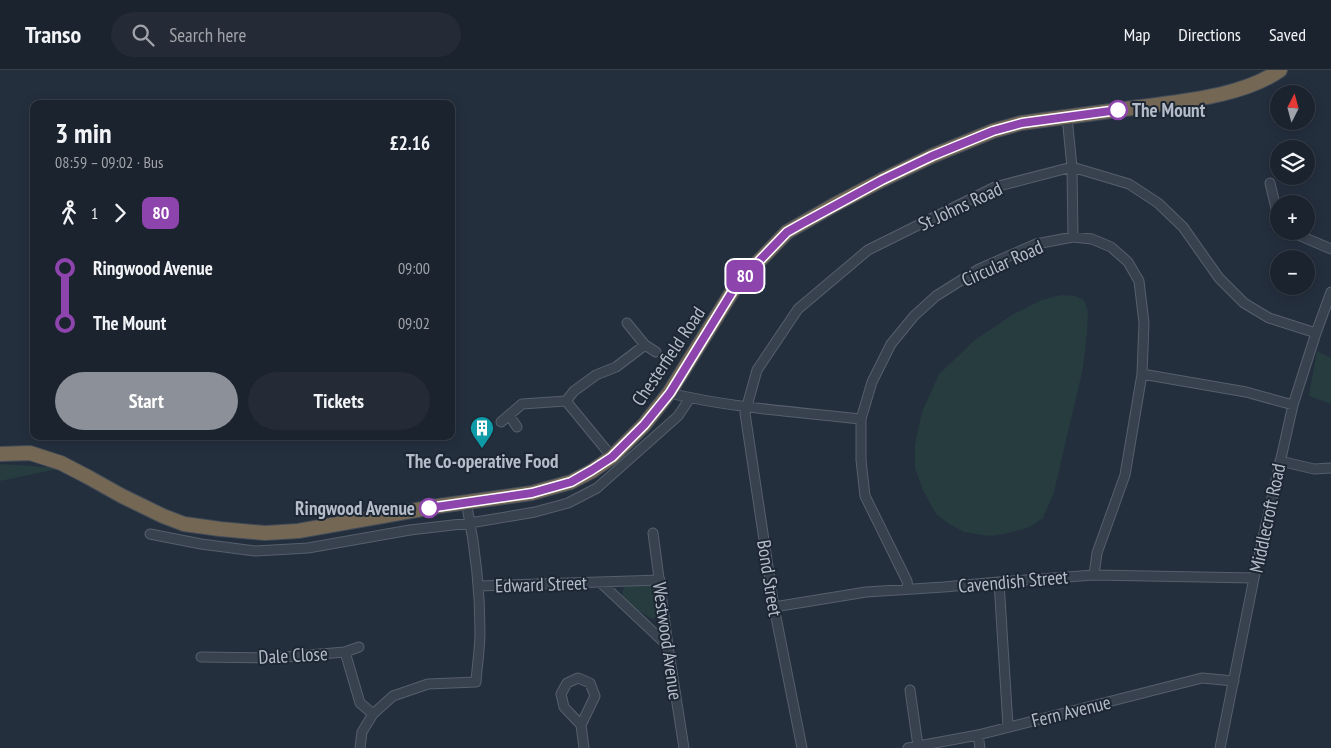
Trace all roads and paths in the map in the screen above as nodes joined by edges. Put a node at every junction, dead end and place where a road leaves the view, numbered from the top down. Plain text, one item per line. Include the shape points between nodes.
1 (1280, 70) edge
2 (1067, 117) junction
3 (1072, 167) junction
4 (1073, 237) junction
5 (1310, 240) edge
6 (1331, 249) edge
7 (1331, 292) edge
8 (627, 323) dead end
9 (1316, 333) junction
10 (645, 345) junction
11 (656, 352) dead end
12 (1142, 374) junction
13 (670, 393) junction
14 (690, 398) junction
15 (566, 401) junction
16 (1293, 405) junction
17 (747, 406) junction
18 (509, 415) junction
19 (861, 419) junction
20 (501, 422) dead end
21 (518, 427) dead end
22 (0, 454) edge
23 (612, 457) junction
24 (1280, 461) junction
25 (1331, 468) edge
26 (466, 502) junction
27 (470, 523) junction
28 (653, 533) dead end
29 (150, 534) dead end
30 (1094, 575) junction
31 (1254, 578) junction
32 (660, 580) junction
33 (600, 582) junction
34 (998, 582) junction
35 (478, 586) junction
36 (908, 589) junction
37 (774, 607) junction
38 (668, 646) junction
39 (359, 647) dead end
40 (345, 652) junction
41 (201, 657) dead end
42 (1234, 681) junction
43 (910, 690) dead end
44 (373, 714) junction
45 (581, 725) junction
46 (1008, 726) junction
47 (978, 734) junction
48 (918, 746) junction
49 (360, 748) edge
50 (584, 748) edge
51 (684, 748) edge
52 (802, 748) edge
53 (908, 748) edge
54 (980, 748) edge
55 (1220, 748) edge

1 - 2 highway, Chesterfield Road via 1249,85 1207,97
2 - 3 street
2 - 13 highway, Chesterfield Road via 993,131 932,156 787,232 737,284
3 - 4 street
3 - 9 street via 1130,184 1158,203 1183,227 1219,278 1244,303 1269,318
3 - 17 street, St Johns Road via 995,187 868,250 798,309 756,370
4 - 12 street, Circular Road via 1092,239 1111,248 1128,262 1138,281 1144,323
4 - 19 street, Circular Road via 1036,244 979,269 936,296 890,344 872,382
5 - 6 street
7 - 9 street, Middlecroft Road
8 - 10 street
9 - 16 street, Middlecroft Road
10 - 11 street
10 - 15 street via 616,367 596,375
12 - 16 street via 1246,392
12 - 30 street, Circular Road via 1125,475 1097,553
13 - 14 street
13 - 23 highway, Chesterfield Road
14 - 17 street
14 - 27 street, Chesterfield Road via 678,416 597,488 568,503
15 - 18 street via 522,404
15 - 23 street
16 - 24 street, Middlecroft Road
17 - 19 street
17 - 37 street, Bond Street via 745,412
18 - 20 street
18 - 21 street
19 - 36 street, Circular Road via 865,496
22 - 26 highway, Chesterfield Road via 30,454 61,464 184,524 265,534
23 - 26 highway, Chesterfield Road via 571,482 532,493
24 - 25 street via 1314,469
24 - 31 street, Middlecroft Road
26 - 27 street
27 - 29 street, Chesterfield Road via 308,548 255,551
27 - 35 street
28 - 32 street, Westwood Avenue
30 - 31 street, Cavendish Street
30 - 34 street, Cavendish Street
31 - 42 street, Middlecroft Road
32 - 33 street
32 - 38 street, Westwood Avenue
33 - 35 street, Edward Street
33 - 38 street, Edward Street
34 - 36 street, Cavendish Street
34 - 46 street
35 - 44 street via 480,634 476,682 428,684 393,696
36 - 37 street, Cavendish Street via 866,592
37 - 52 street, Bond Street
38 - 51 street, Westwood Avenue
39 - 40 street
40 - 41 street, Dale Close via 273,658
40 - 44 street, Dale Close via 360,703
42 - 46 street, Fern Avenue via 1202,678
42 - 55 street, Middlecroft Road
43 - 48 street
44 - 49 street via 362,732
45 - 45 street via 564,707 561,694 567,683 578,678 590,683 595,696
45 - 50 street
46 - 47 street, Fern Avenue
47 - 48 street, Fern Avenue
47 - 54 street
48 - 53 street, Fern Avenue

